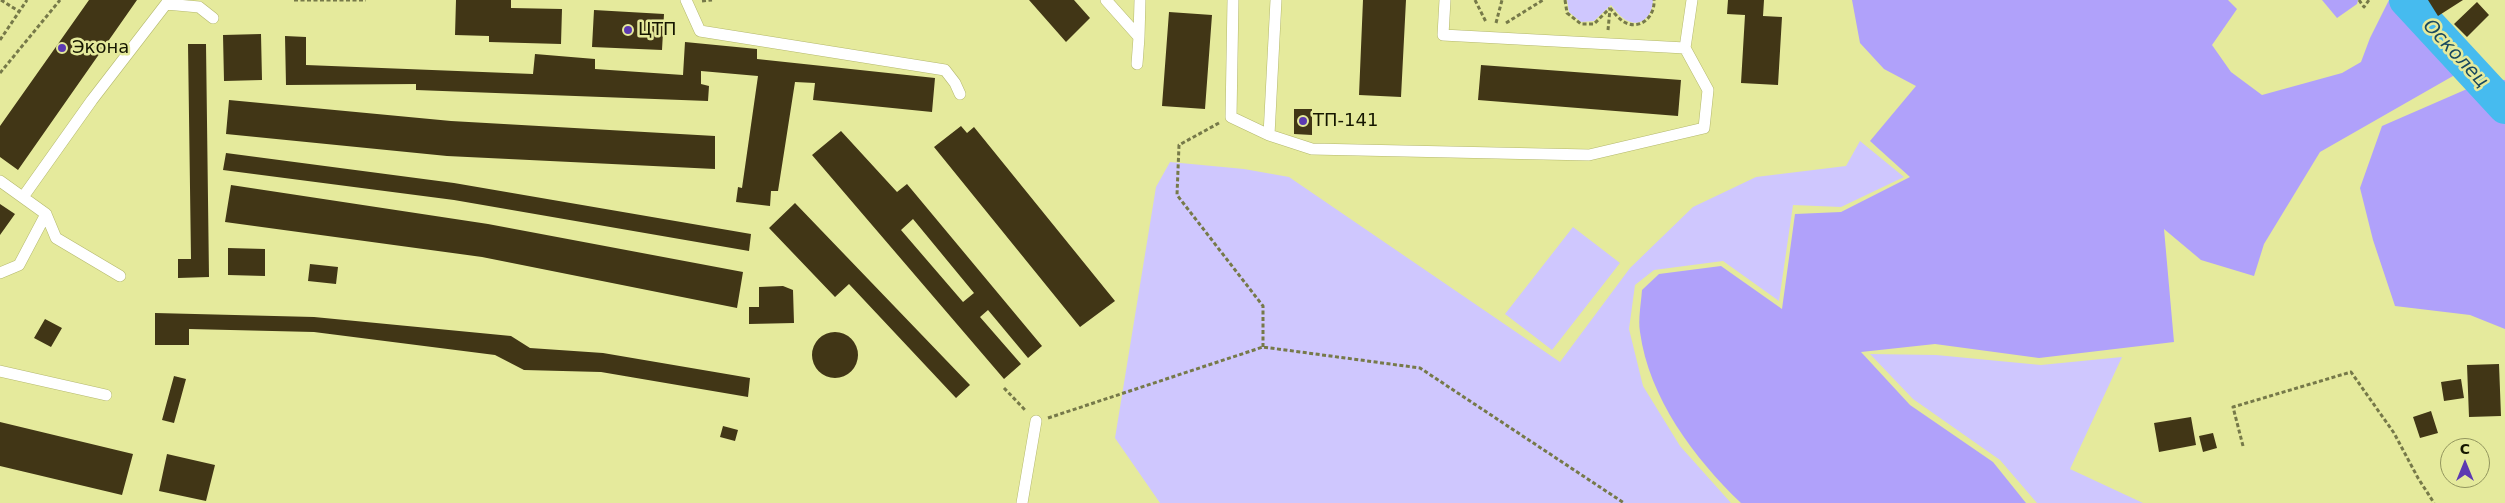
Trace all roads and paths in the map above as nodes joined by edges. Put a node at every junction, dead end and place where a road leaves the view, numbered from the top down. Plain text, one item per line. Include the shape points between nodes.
1 (1, 0) edge
2 (27, 0) edge
3 (60, 0) edge
4 (294, 0) edge
5 (366, 0) edge
6 (686, 0) edge
7 (1106, 0) edge
8 (1140, 0) edge
9 (1233, 0) edge
10 (1276, 0) edge
11 (1445, 0) edge
12 (1474, 0) edge
13 (1502, 0) edge
14 (1543, 0) edge
15 (1565, 0) edge
16 (1654, 0) edge
17 (1692, 0) edge
18 (2359, 0) edge
19 (2369, 0) edge
20 (1610, 8) junction
21 (20, 12) junction
22 (213, 18) dead end
23 (1496, 23) dead end
24 (1488, 25) dead end
25 (1503, 25) dead end
26 (1139, 38) junction
27 (0, 40) edge
28 (1607, 44) junction
29 (1685, 48) junction
30 (1137, 64) dead end
31 (0, 73) edge
32 (960, 94) dead end
33 (1231, 117) junction
34 (1269, 135) junction
35 (0, 181) edge
36 (23, 197) junction
37 (46, 214) junction
38 (0, 273) edge
39 (120, 276) dead end
40 (1262, 347) junction
41 (0, 371) edge
42 (1004, 388) dead end
43 (106, 395) dead end
44 (1036, 421) junction
45 (2243, 446) dead end
46 (1022, 503) edge
47 (1624, 503) edge
48 (2434, 503) edge

1 - 21 path
2 - 21 path
3 - 31 path
4 - 5 path
6 - 32 lane via 700,31 945,70
7 - 26 lane
8 - 26 lane
9 - 33 lane
10 - 34 lane
11 - 28 lane via 1443,35
12 - 24 path
13 - 23 path
14 - 25 path
15 - 20 path via 1567,13 1581,24 1594,24
16 - 20 path via 1654,7 1642,24 1630,24
17 - 29 lane
18 - 19 path via 2364,7
20 - 28 path
21 - 27 path
22 - 36 lane via 200,7 166,4
26 - 30 lane
28 - 29 lane
29 - 34 lane via 1708,90 1704,128 1589,156 1312,150
33 - 34 lane
33 - 40 path via 1179,145 1177,195 1262,306
35 - 36 lane
36 - 37 lane
37 - 38 lane via 19,265
37 - 39 lane via 56,238
40 - 44 path
40 - 47 path via 1420,368
41 - 43 lane
42 - 44 path
44 - 46 lane
45 - 48 path via 2233,407 2351,372 2394,433

